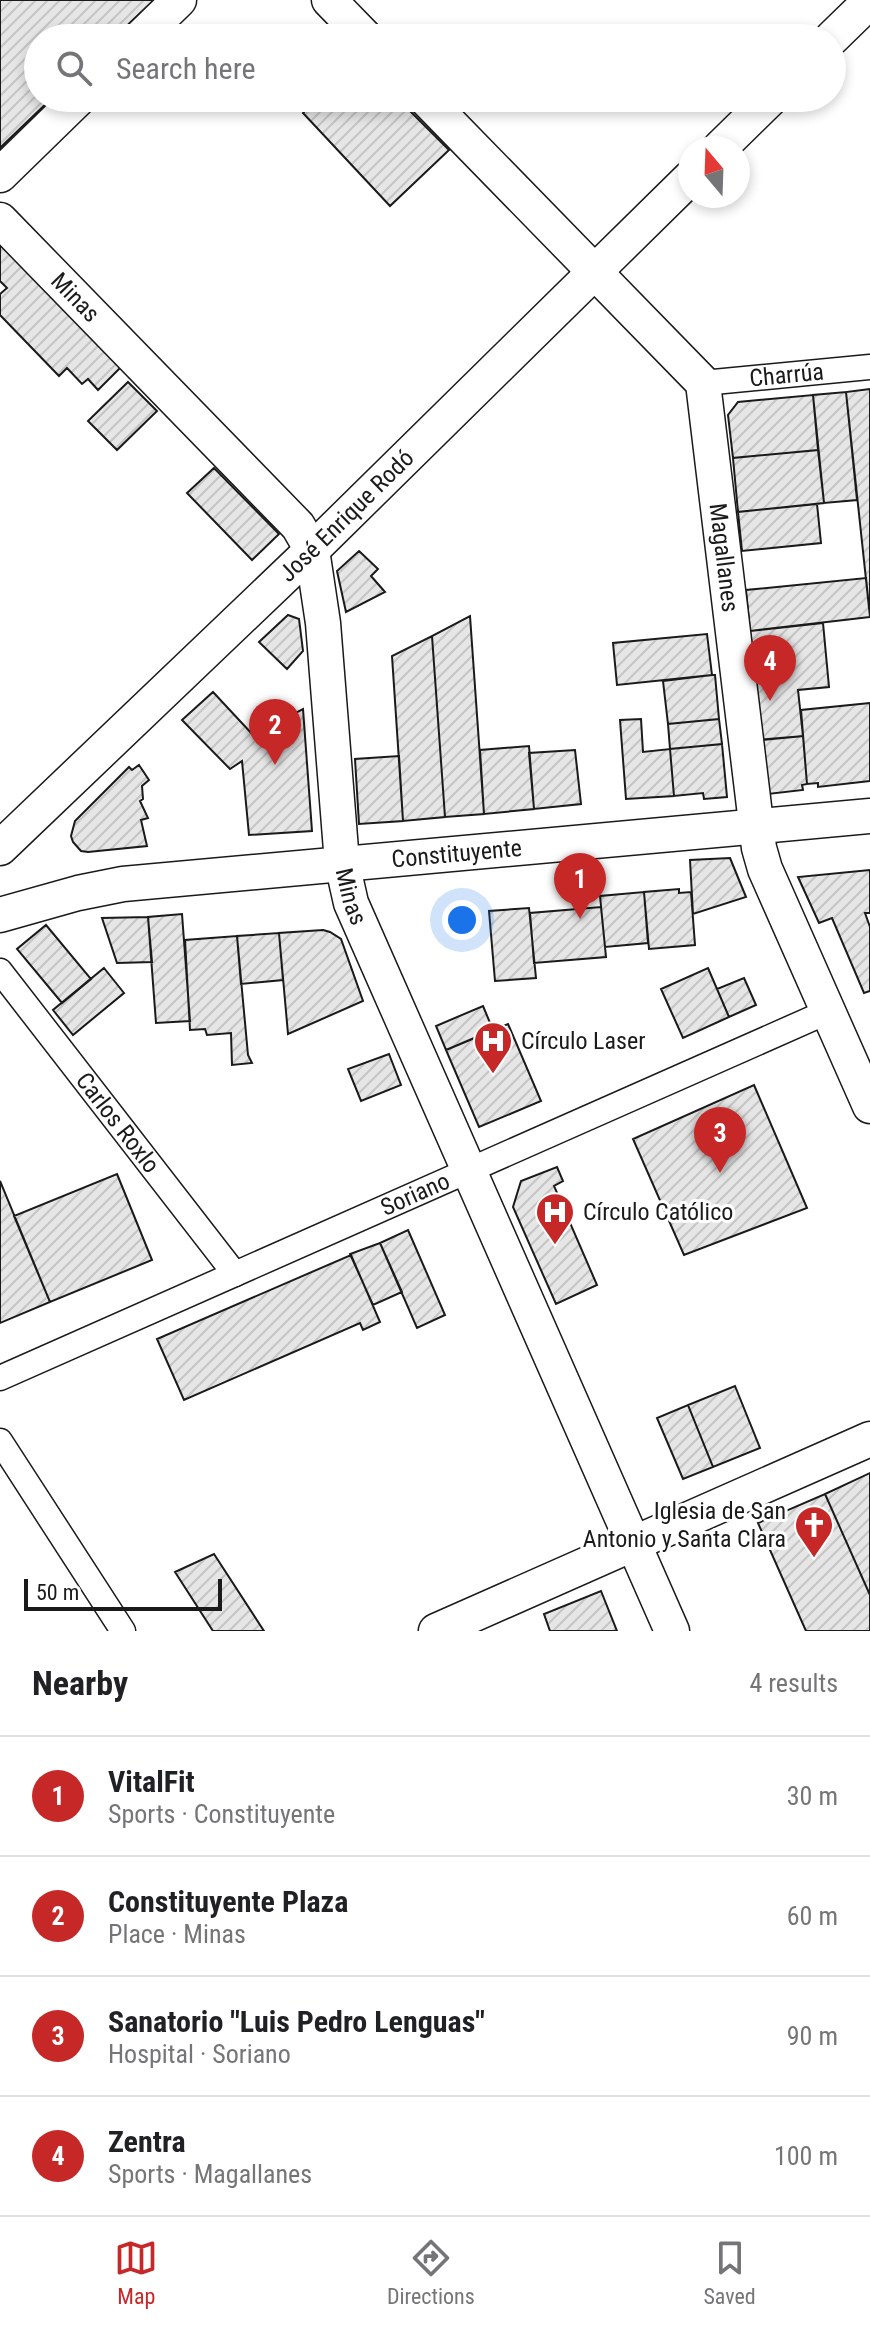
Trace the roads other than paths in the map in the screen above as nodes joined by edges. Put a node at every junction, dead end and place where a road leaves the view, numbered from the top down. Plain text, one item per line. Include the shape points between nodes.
1 (179, 0) edge
2 (329, 0) edge
3 (870, 1) edge
4 (154, 24) edge
5 (352, 24) edge
6 (846, 24) edge
7 (65, 112) edge
8 (439, 112) edge
9 (757, 112) edge
10 (732, 136) edge
11 (0, 175) edge
12 (678, 190) edge
13 (0, 220) edge
14 (595, 271) junction
15 (870, 367) edge
16 (703, 383) junction
17 (312, 550) junction
18 (870, 816) edge
19 (756, 826) junction
20 (0, 848) edge
21 (342, 863) junction
22 (0, 915) edge
23 (0, 971) edge
24 (829, 1011) junction
25 (870, 1106) edge
26 (469, 1169) junction
27 (235, 1274) junction
28 (0, 1378) edge
29 (870, 1439) edge
30 (0, 1441) edge
31 (633, 1544) junction
32 (123, 1631) edge
33 (436, 1631) edge
34 (672, 1631) edge

1 - 4 street
2 - 5 street
3 - 6 street
7 - 11 street
8 - 14 street
9 - 10 street
12 - 14 street, José Enrique Rodó
13 - 17 street, Minas via 298,526
14 - 16 street
14 - 17 street, José Enrique Rodó
15 - 16 street, Charrúa
16 - 19 street, Magallanes
17 - 20 street, José Enrique Rodó
17 - 21 street, Minas
18 - 19 street, Constituyente
19 - 21 street, Constituyente
19 - 24 street, Magallanes via 765,869
21 - 22 street, Constituyente via 123,884
21 - 26 street, Minas via 351,903
23 - 27 street, Carlos Roxlo
24 - 25 street, Magallanes
24 - 26 street, Soriano
26 - 27 street, Soriano
26 - 31 street, Minas
27 - 28 street, Soriano
29 - 31 street
30 - 32 street
31 - 33 street
31 - 34 street, Minas

